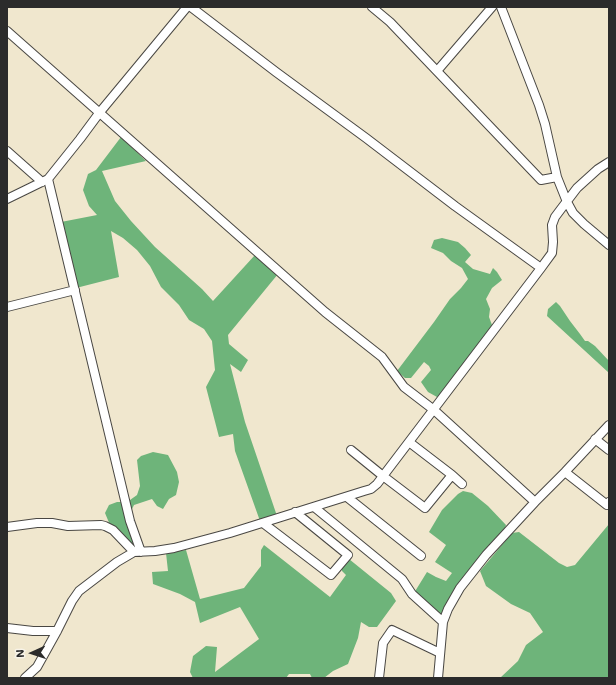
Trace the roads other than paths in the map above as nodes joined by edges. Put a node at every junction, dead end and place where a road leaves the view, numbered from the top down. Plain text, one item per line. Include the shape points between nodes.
1 (187, 7) edge
2 (192, 7) edge
3 (372, 7) edge
4 (492, 7) edge
5 (501, 7) edge
6 (7, 31) edge
7 (436, 71) junction
8 (100, 112) junction
9 (7, 151) edge
10 (609, 162) edge
11 (558, 180) junction
12 (45, 181) junction
13 (577, 188) junction
14 (7, 199) edge
15 (567, 202) junction
16 (609, 246) edge
17 (542, 268) junction
18 (75, 290) junction
19 (7, 306) edge
20 (434, 410) junction
21 (609, 425) edge
22 (595, 439) junction
23 (410, 442) junction
24 (351, 450) dead end
25 (609, 450) edge
26 (566, 472) junction
27 (452, 475) junction
28 (383, 476) junction
29 (462, 484) dead end
30 (347, 497) junction
31 (535, 502) junction
32 (609, 502) edge
33 (314, 507) junction
34 (295, 512) junction
35 (263, 523) junction
36 (7, 527) edge
37 (138, 552) junction
38 (421, 556) dead end
39 (443, 622) junction
40 (7, 628) edge
41 (57, 631) junction
42 (440, 653) junction
43 (26, 678) edge
44 (379, 678) edge
45 (438, 678) edge

1 - 8 street
2 - 17 street via 455,206
3 - 7 street via 390,22
4 - 7 street
5 - 11 street via 541,111
6 - 8 street
7 - 11 street via 541,180
8 - 12 street
8 - 20 street via 325,312 382,358 404,387
9 - 12 street
10 - 13 street
11 - 13 street via 570,189
11 - 15 street
12 - 14 street
12 - 18 street
13 - 15 street
15 - 16 street via 573,213
15 - 17 street via 555,217 552,225 552,253
17 - 20 street
18 - 19 street
18 - 37 street
20 - 23 street
20 - 31 street
21 - 22 street
22 - 25 street
22 - 26 street
23 - 27 street
23 - 28 street
24 - 28 street
26 - 31 street
26 - 32 street via 606,505
27 - 28 street via 425,508
27 - 29 street
28 - 30 street via 371,489
30 - 33 street
30 - 38 street
31 - 39 street via 460,588
33 - 34 street
33 - 39 street via 402,579 412,594
34 - 35 street
34 - 35 street via 348,555 331,575
35 - 37 street via 174,548
36 - 37 street via 37,523 68,526 101,525 112,530
37 - 41 street via 117,562 79,591
39 - 42 street
40 - 41 street
41 - 43 street via 37,667
42 - 44 street via 392,630 383,643
42 - 45 street

